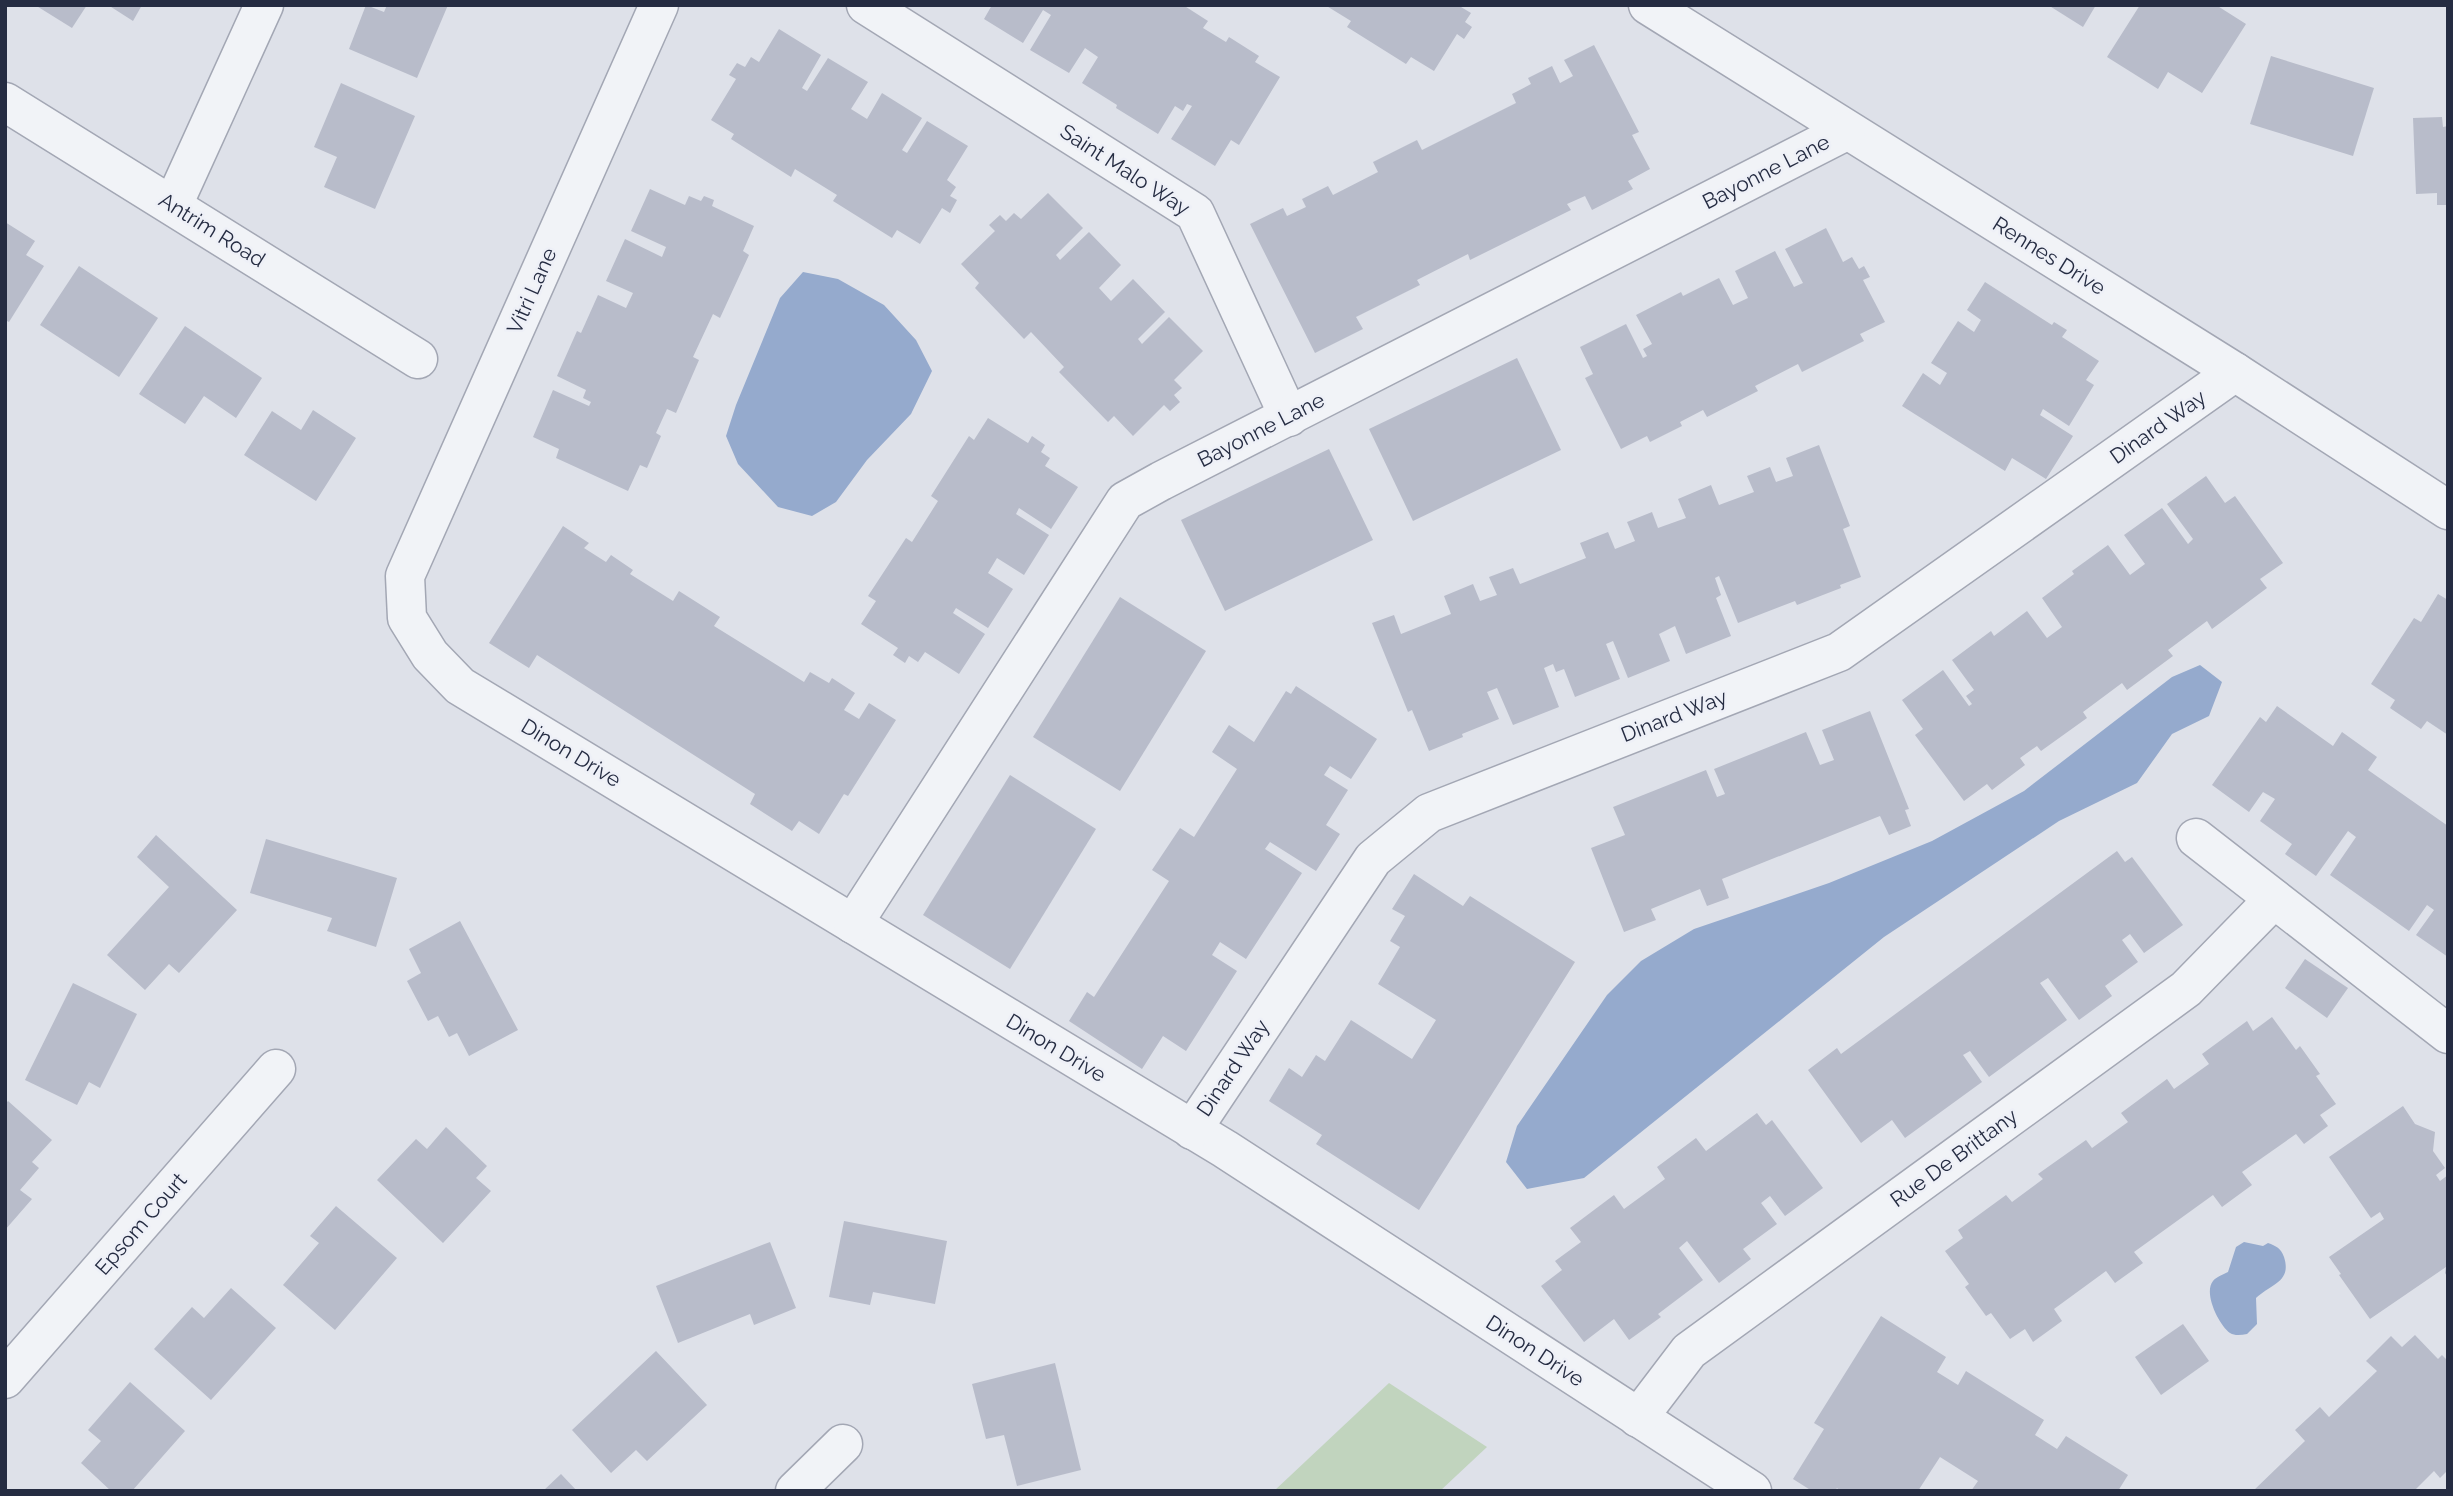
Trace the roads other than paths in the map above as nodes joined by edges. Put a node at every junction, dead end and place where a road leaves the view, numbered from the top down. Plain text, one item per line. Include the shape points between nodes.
1 (264, 5) edge
2 (659, 5) edge
3 (866, 5) edge
4 (1648, 5) edge
5 (5, 102) edge
6 (1846, 131) junction
7 (173, 205) junction
8 (418, 359) dead end
9 (2235, 372) junction
10 (1289, 417) junction
11 (2448, 510) edge
12 (405, 576) joint
13 (2196, 838) dead end
14 (2274, 899) junction
15 (853, 924) junction
16 (2448, 1034) edge
17 (276, 1069) dead end
18 (1192, 1130) junction
19 (5, 1379) edge
20 (1638, 1418) junction
21 (843, 1444) dead end
22 (795, 1491) edge
23 (1752, 1491) edge

1 - 7 street
2 - 12 street, Vitri Lane
3 - 10 street, Saint Malo Way via 1195,213
4 - 6 street, Rennes Drive
5 - 7 street, Antrim Road
6 - 9 street, Rennes Drive
6 - 10 street, Bayonne Lane
7 - 8 street, Antrim Road
9 - 11 street, Rennes Drive
9 - 18 street, Dinard Way via 1839,652 1429,813 1373,859
10 - 15 street, Bayonne Lane via 1125,501
12 - 15 street, Dinon Drive via 407,618 430,655 460,686
13 - 14 street
14 - 16 street
14 - 20 street, Rue De Brittany via 2186,989 1689,1351
15 - 18 street, Dinon Drive
17 - 19 street, Epsom Court
18 - 20 street, Dinon Drive
20 - 23 street, Dinon Drive
21 - 22 street

